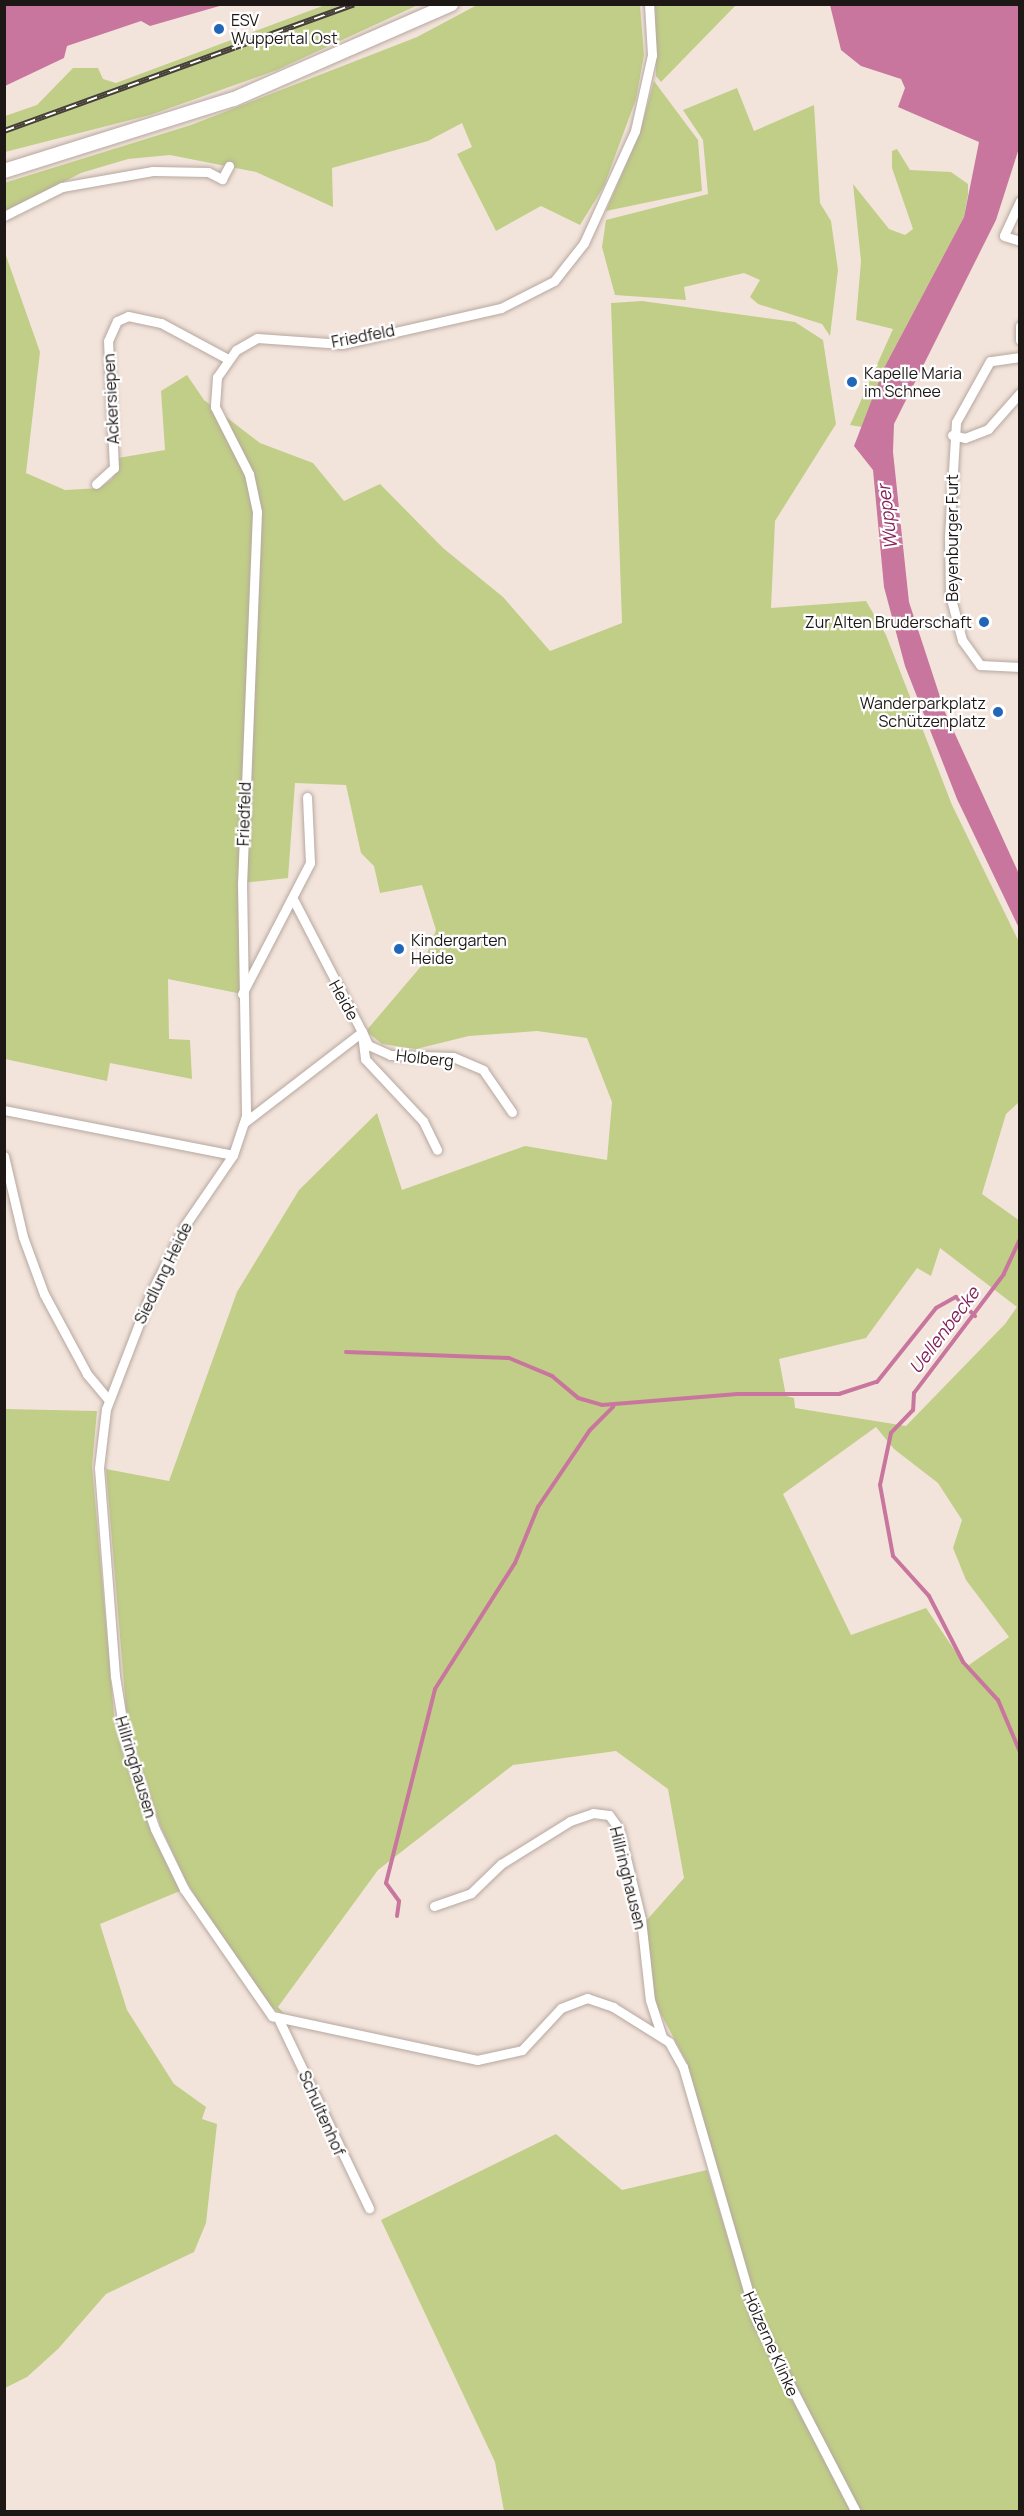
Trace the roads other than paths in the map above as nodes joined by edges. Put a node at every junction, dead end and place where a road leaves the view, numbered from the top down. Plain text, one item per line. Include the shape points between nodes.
1 (452, 4) edge
2 (649, 4) edge
3 (229, 166) dead end
4 (4, 171) edge
5 (1020, 201) edge
6 (4, 216) edge
7 (1020, 241) edge
8 (1020, 326) edge
9 (1020, 340) edge
10 (1020, 357) edge
11 (228, 359) junction
12 (1020, 393) edge
13 (952, 435) junction
14 (96, 484) dead end
15 (1020, 667) edge
16 (307, 797) dead end
17 (294, 901) junction
18 (242, 994) junction
19 (362, 1032) junction
20 (4, 1110) edge
21 (512, 1112) dead end
22 (245, 1122) junction
23 (437, 1150) dead end
24 (233, 1155) junction
25 (4, 1156) edge
26 (108, 1399) junction
27 (99, 1468) joint
28 (434, 1906) dead end
29 (278, 2018) junction
30 (662, 2036) junction
31 (710, 2166) joint
32 (369, 2208) dead end
33 (856, 2511) edge

1 - 4 main road via 234,99
2 - 11 street, Friedfeld via 652,56 634,131 587,238 554,281 501,308 342,344 257,338
3 - 6 street via 222,179 208,172 153,171 62,187
5 - 7 street via 1004,236
8 - 9 street
10 - 13 street, Beyenburger Furt via 990,361
11 - 14 street, Ackersiepen via 161,323 136,317 117,321 108,341 114,468
11 - 18 street, Friedfeld via 217,377 215,407 249,474 257,512 242,883
12 - 13 street via 988,429 965,438
13 - 15 street, Beyenburger Furt via 953,614 973,659 987,667
16 - 17 street via 310,863
17 - 18 street
17 - 19 street, Heide
18 - 22 street, Siedlung Heide
19 - 21 street, Holberg via 368,1045 390,1055 453,1057 483,1070
19 - 22 street, Heide
19 - 23 street, Holberg via 365,1059 423,1120
20 - 24 street
22 - 24 street, Siedlung Heide
24 - 26 street, Siedlung Heide via 170,1253
25 - 26 street via 23,1237 44,1293 87,1374
26 - 27 street, Siedlung Heide
27 - 29 street, Hillringhausen via 115,1676 126,1745 155,1829 184,1889 258,2003
28 - 30 street, Hillringhausen via 471,1893 508,1858 570,1821 593,1813 609,1815 619,1829 641,1919 650,2000
29 - 30 street, Hillringhausen via 477,2060 517,2052 561,2008 587,1998
29 - 32 street, Schultenhof
30 - 31 street, Hillringhausen via 681,2061
31 - 33 street, Hölzerne Klinke via 757,2320

